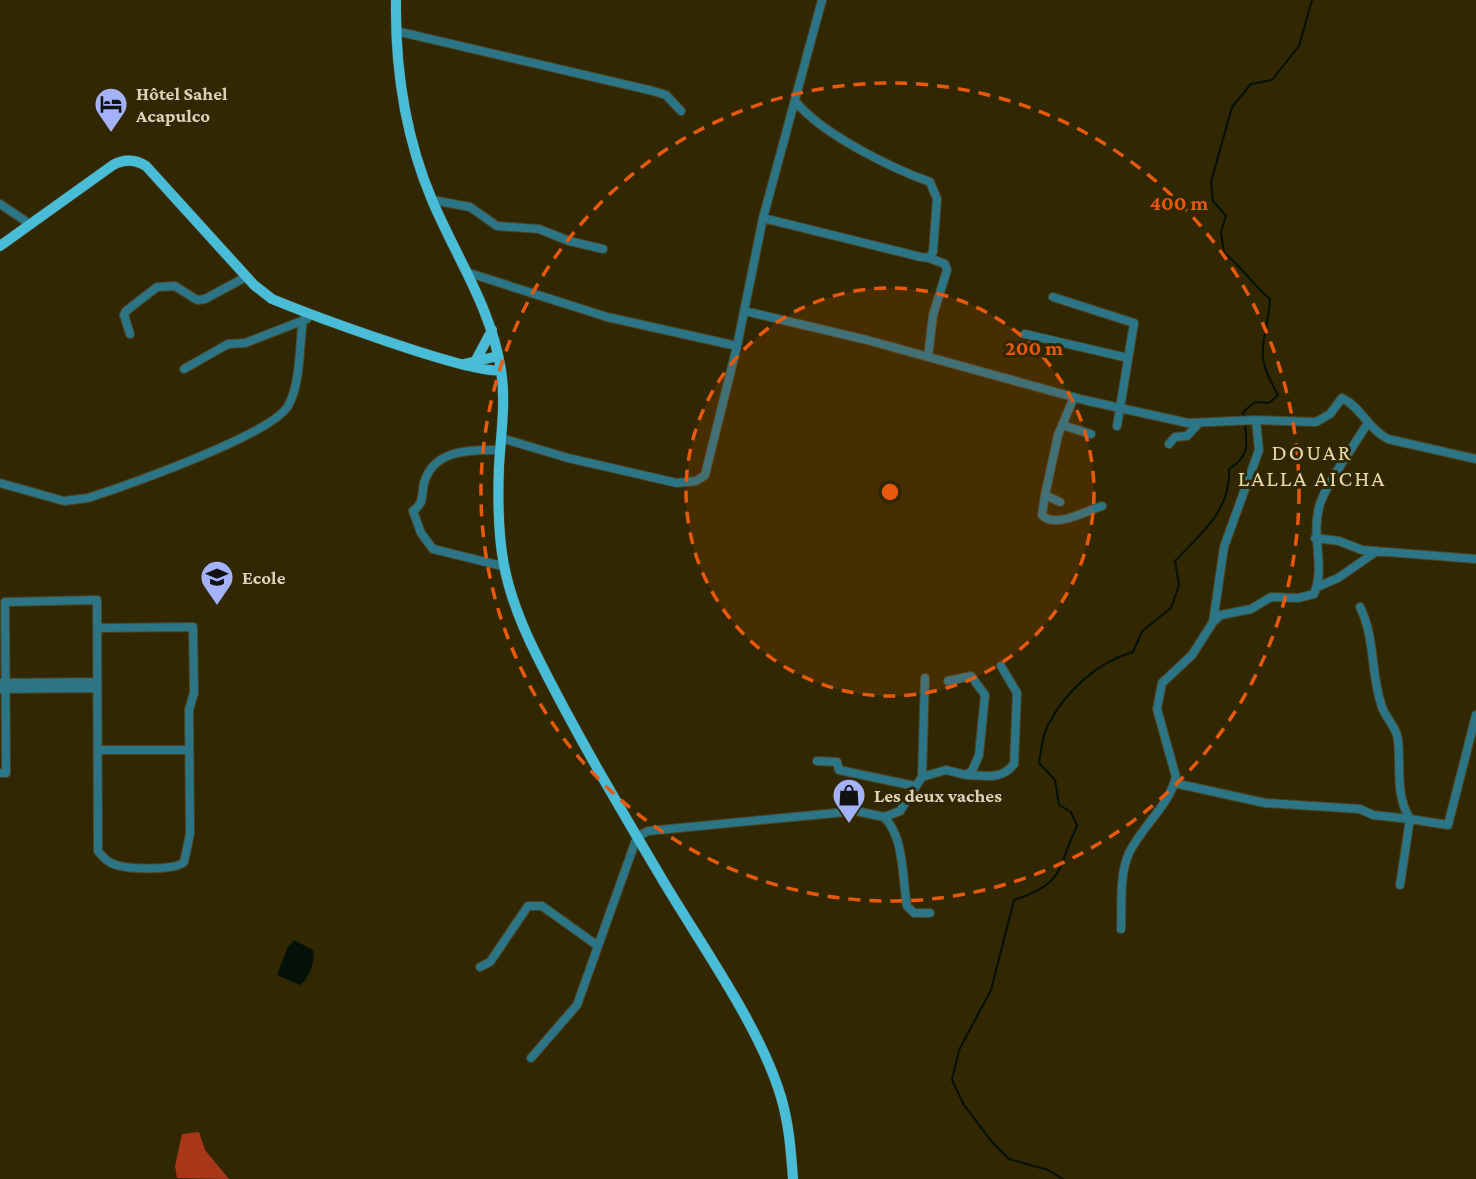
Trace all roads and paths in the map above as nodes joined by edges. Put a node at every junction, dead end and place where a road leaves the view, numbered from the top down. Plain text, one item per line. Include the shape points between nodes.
1 (396, 0) edge
2 (822, 0) edge
3 (396, 31) junction
4 (796, 102) junction
5 (681, 111) dead end
6 (432, 200) junction
7 (0, 204) edge
8 (763, 218) junction
9 (30, 224) junction
10 (0, 246) edge
11 (603, 249) dead end
12 (929, 258) junction
13 (469, 273) junction
14 (246, 277) junction
15 (1053, 297) dead end
16 (745, 310) junction
17 (316, 316) junction
18 (303, 320) junction
19 (492, 330) junction
20 (130, 334) dead end
21 (1025, 334) dead end
22 (737, 346) junction
23 (498, 356) junction
24 (928, 357) junction
25 (1128, 358) junction
26 (478, 365) junction
27 (184, 369) dead end
28 (501, 370) junction
29 (503, 385) junction
30 (1074, 397) junction
31 (1120, 407) junction
32 (1256, 420) junction
33 (1198, 424) junction
34 (1367, 424) junction
35 (1062, 425) junction
36 (1117, 426) dead end
37 (1091, 434) dead end
38 (501, 438) junction
39 (1169, 444) dead end
40 (500, 450) junction
41 (1476, 459) edge
42 (0, 483) edge
43 (1045, 495) junction
44 (1060, 502) dead end
45 (1102, 506) dead end
46 (1315, 538) junction
47 (1377, 551) junction
48 (1476, 559) edge
49 (502, 566) junction
50 (1317, 587) junction
51 (1360, 607) dead end
52 (1213, 622) junction
53 (97, 628) junction
54 (1000, 666) dead end
55 (925, 678) dead end
56 (948, 681) dead end
57 (97, 685) junction
58 (3, 686) edge
59 (1476, 715) edge
60 (98, 750) junction
61 (189, 750) junction
62 (817, 761) dead end
63 (0, 773) edge
64 (966, 775) junction
65 (922, 777) junction
66 (1174, 783) junction
67 (915, 786) junction
68 (884, 817) junction
69 (1410, 819) junction
70 (637, 837) junction
71 (1400, 885) dead end
72 (930, 913) dead end
73 (1121, 929) dead end
74 (598, 946) junction
75 (480, 967) dead end
76 (531, 1058) dead end
77 (793, 1179) edge

1 - 3 main road
2 - 4 street
3 - 5 street via 653,91
3 - 6 main road via 408,128
4 - 8 street
4 - 12 street via 806,114 871,155 930,182 937,199
6 - 11 street via 470,207 497,226 539,229
6 - 13 main road
7 - 9 street
8 - 12 street
8 - 16 street
9 - 10 main road
9 - 14 main road via 118,162 135,161 150,170
12 - 24 street via 945,264 947,270 933,315
13 - 19 main road
13 - 22 street via 607,317
14 - 17 main road via 272,299
14 - 20 street via 197,300 175,286 157,287 124,314
15 - 25 street via 1135,323
16 - 22 street
16 - 24 street
17 - 18 street
17 - 26 main road
18 - 27 street via 245,343 228,344
18 - 42 street via 288,407 232,444 88,498 64,501
19 - 23 main road
19 - 26 main road
21 - 25 street
22 - 38 street via 705,475 696,481 677,483
23 - 26 main road
23 - 28 main road
24 - 30 street
25 - 31 street
26 - 28 main road
26 - 29 main road
28 - 29 main road
29 - 38 main road
30 - 31 street
30 - 35 street
31 - 33 street
31 - 36 street
32 - 33 street
32 - 34 street via 1316,422 1342,398
32 - 52 street via 1259,450 1224,547
33 - 39 street via 1187,436 1175,437
34 - 41 street via 1388,439
34 - 46 street via 1320,503
35 - 37 street
35 - 43 street
38 - 40 main road
40 - 49 main road
40 - 49 street via 465,450 444,457 429,472 422,503 413,511 433,549
43 - 44 street
43 - 45 street via 1042,514 1049,520
46 - 47 street
46 - 50 street
47 - 48 street
47 - 50 street
49 - 70 main road via 509,594 537,656
50 - 52 street via 1314,594 1271,597
51 - 69 street via 1369,626 1382,709 1396,732 1401,801
52 - 66 street via 1192,655 1162,683 1158,695 1157,709 1175,767
53 - 57 street
53 - 58 street via 97,600 5,602
53 - 61 street via 193,627
54 - 64 street via 1017,693 1014,764 992,778
55 - 65 street
56 - 64 street via 971,676 985,695 979,755
57 - 58 street
57 - 60 street
58 - 63 street via 6,773
59 - 69 street via 1448,825
60 - 61 street
60 - 61 street via 98,851 117,866 176,868 187,858 190,843
62 - 67 street via 837,762 839,770
64 - 65 street via 946,770
65 - 67 street
66 - 69 street via 1265,803 1360,809
66 - 73 street via 1128,854
67 - 68 street via 901,811
68 - 70 street via 856,811 648,831
68 - 72 street via 899,846 908,909
69 - 71 street
70 - 74 street
70 - 77 main road via 764,1053 789,1135
74 - 75 street via 542,906 528,906 490,962
74 - 76 street via 576,1005

